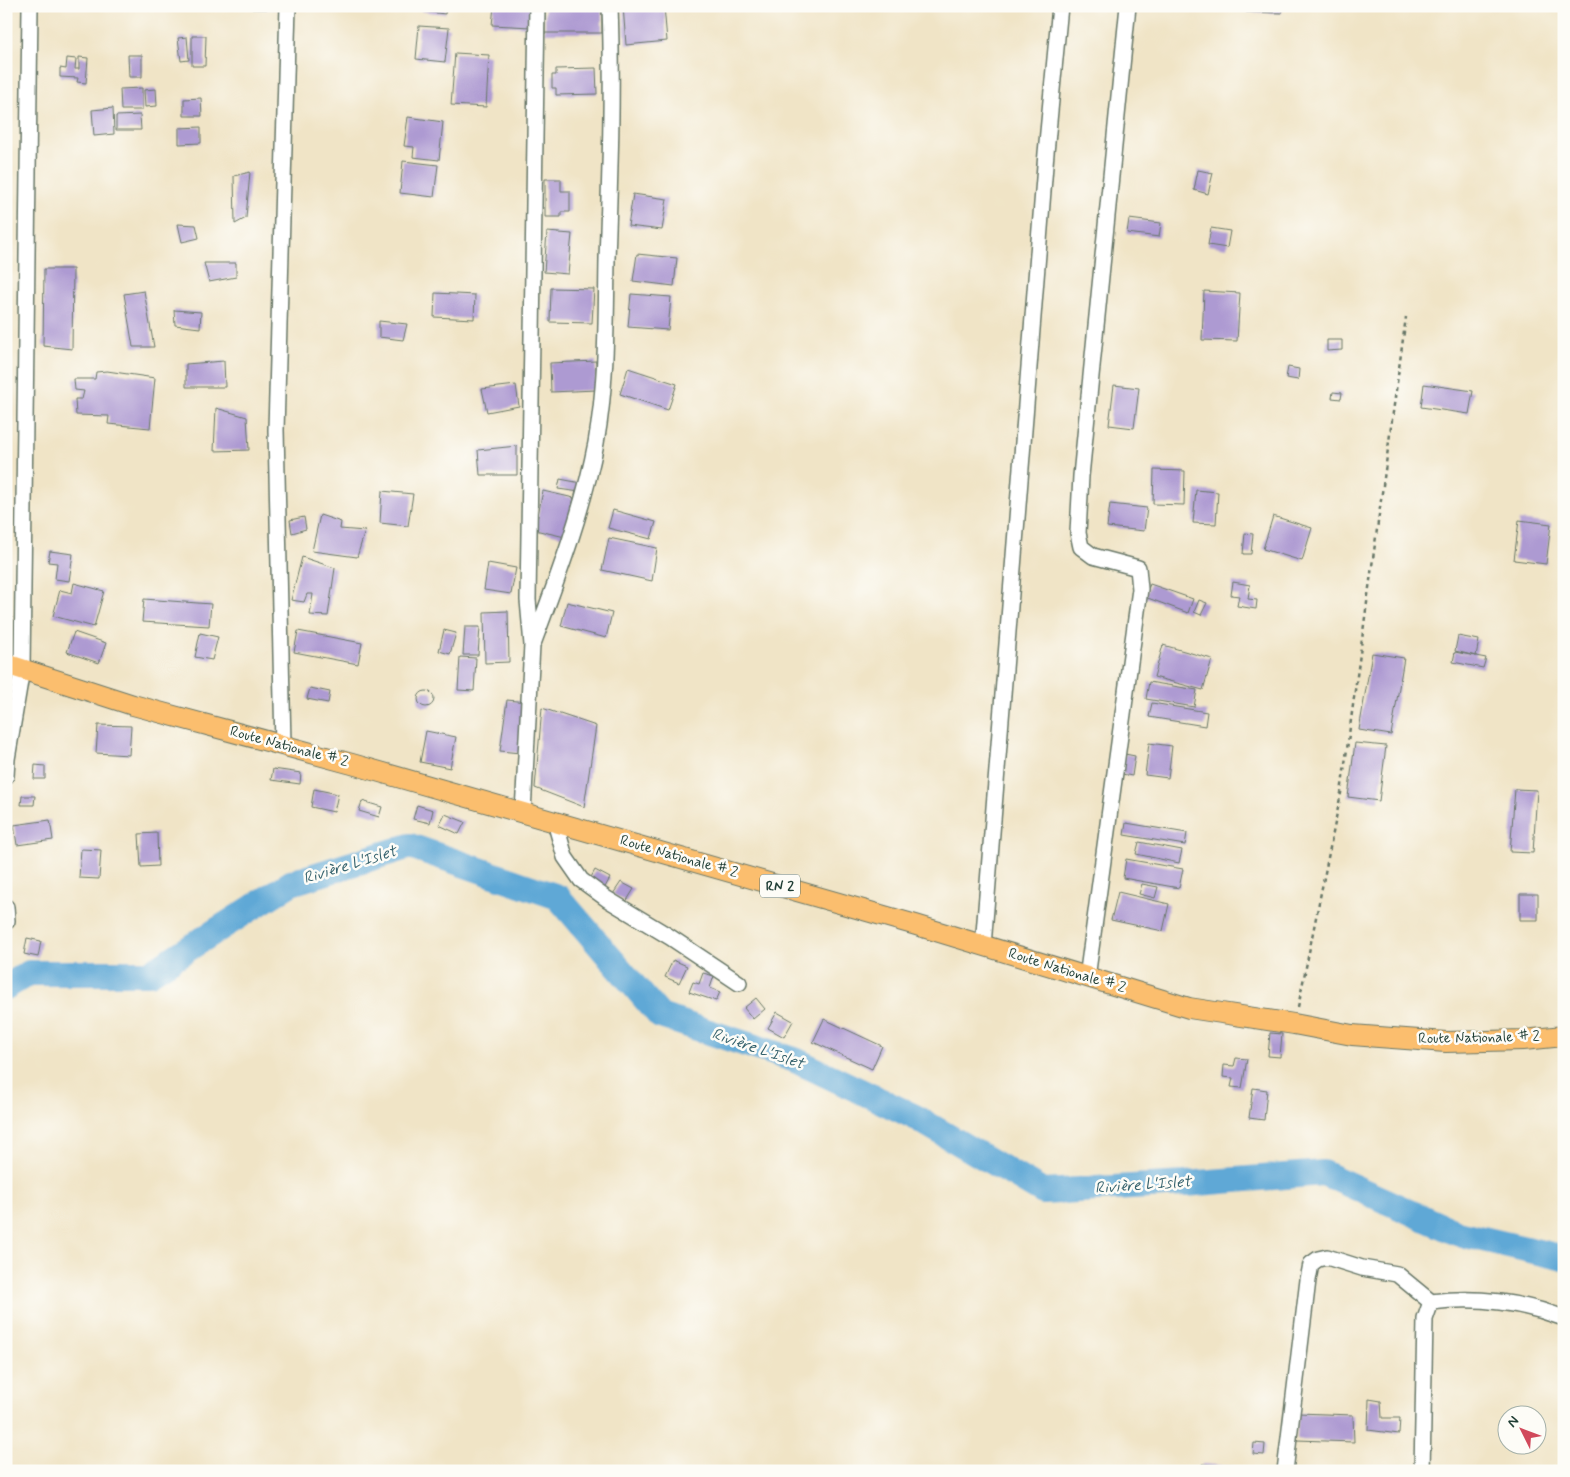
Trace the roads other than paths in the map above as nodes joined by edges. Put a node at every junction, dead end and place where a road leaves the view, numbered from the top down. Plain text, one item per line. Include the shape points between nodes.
1 (30, 6) edge
2 (288, 6) edge
3 (537, 6) edge
4 (610, 6) edge
5 (1060, 6) edge
6 (1128, 6) edge
7 (532, 644) junction
8 (14, 666) edge
9 (283, 744) junction
10 (6, 776) edge
11 (523, 812) junction
12 (556, 822) junction
13 (982, 946) junction
14 (1087, 978) junction
15 (739, 983) dead end
16 (1564, 1036) edge
17 (1431, 1302) junction
18 (1564, 1318) edge
19 (1285, 1471) edge
20 (1422, 1471) edge

1 - 8 street
2 - 9 street via 276,430
3 - 7 street via 528,600
4 - 7 street via 604,390 596,444 582,499 558,577
5 - 13 street
6 - 14 street via 1078,533 1081,548 1093,556 1138,568 1140,589
7 - 11 street
8 - 9 main road, Route Nationale # 2 / RN 2 via 133,705
8 - 10 street
9 - 11 main road, Route Nationale # 2 / RN 2
11 - 12 main road, Route Nationale # 2 / RN 2
12 - 13 main road, Route Nationale # 2 / RN 2
12 - 15 street via 564,857 581,880
13 - 14 main road, Route Nationale # 2 / RN 2
14 - 16 main road, Route Nationale # 2 / RN 2 via 1188,1008 1352,1034 1446,1042
17 - 18 street via 1456,1298 1491,1300 1540,1309
17 - 19 street via 1397,1274 1327,1257 1311,1264
17 - 20 street via 1425,1319

